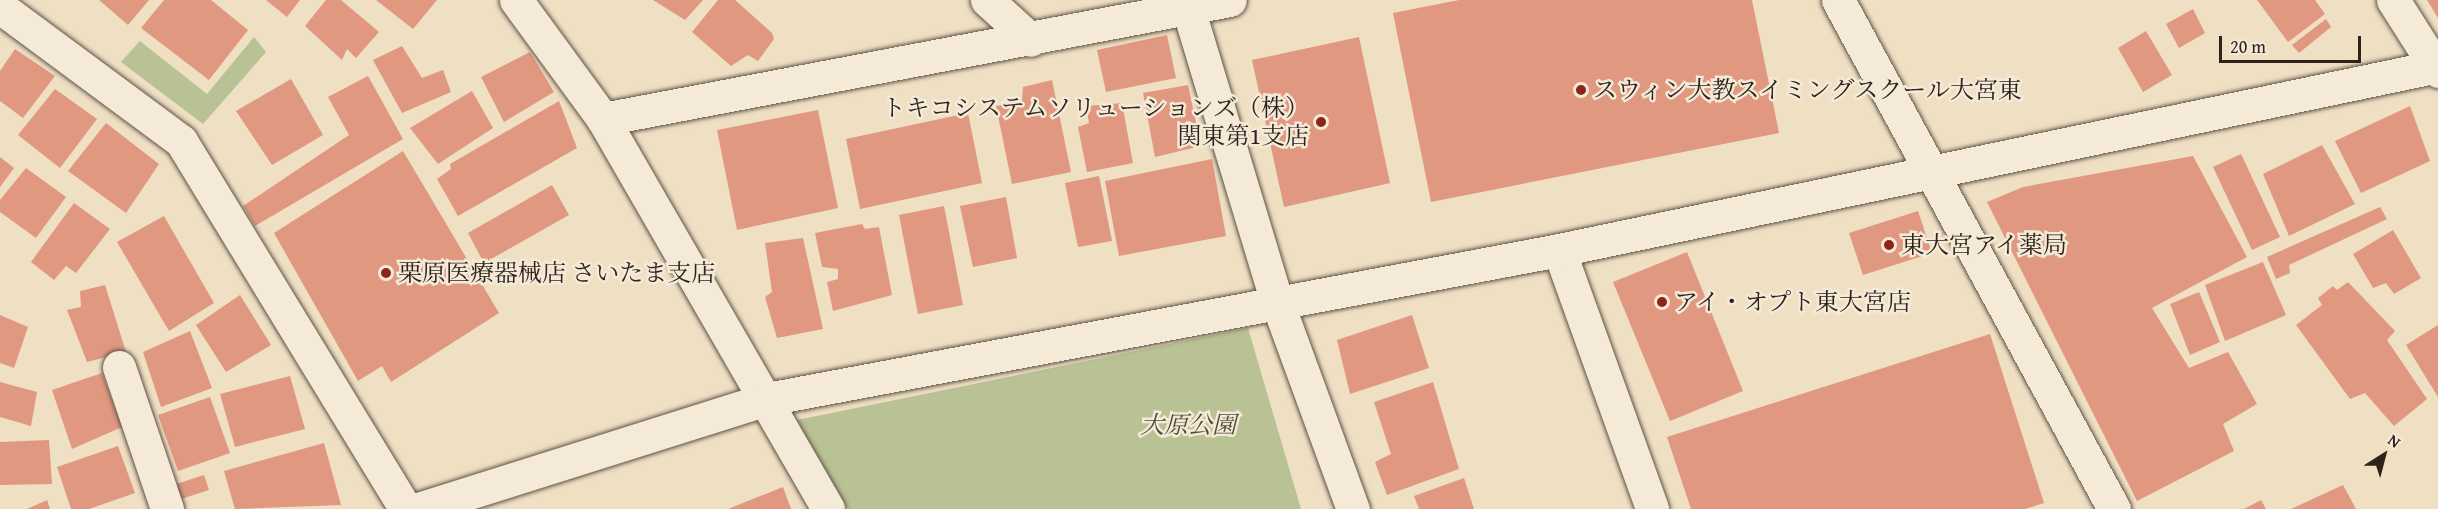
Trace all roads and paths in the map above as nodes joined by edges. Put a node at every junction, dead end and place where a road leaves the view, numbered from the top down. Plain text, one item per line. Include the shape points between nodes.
1 (516, 0) edge
2 (987, 0) edge
3 (1230, 0) edge
4 (1838, 0) edge
5 (2393, 0) edge
6 (0, 8) edge
7 (1188, 8) junction
8 (1031, 40) junction
9 (2437, 68) edge
10 (603, 119) junction
11 (1931, 170) junction
12 (1559, 249) junction
13 (1276, 299) junction
14 (119, 367) dead end
15 (767, 399) junction
16 (167, 509) edge
17 (406, 509) edge
18 (418, 509) edge
19 (828, 509) edge
20 (1353, 509) edge
21 (1652, 509) edge
22 (2114, 509) edge

1 - 10 street
2 - 8 street
3 - 7 street
4 - 11 street
5 - 9 street
6 - 17 street via 181,141
7 - 8 street
7 - 13 street
8 - 10 street
9 - 11 street
10 - 15 street
11 - 12 street
11 - 22 street
12 - 13 street
12 - 21 street
13 - 15 street
13 - 20 street
14 - 16 street
15 - 18 street
15 - 19 street

